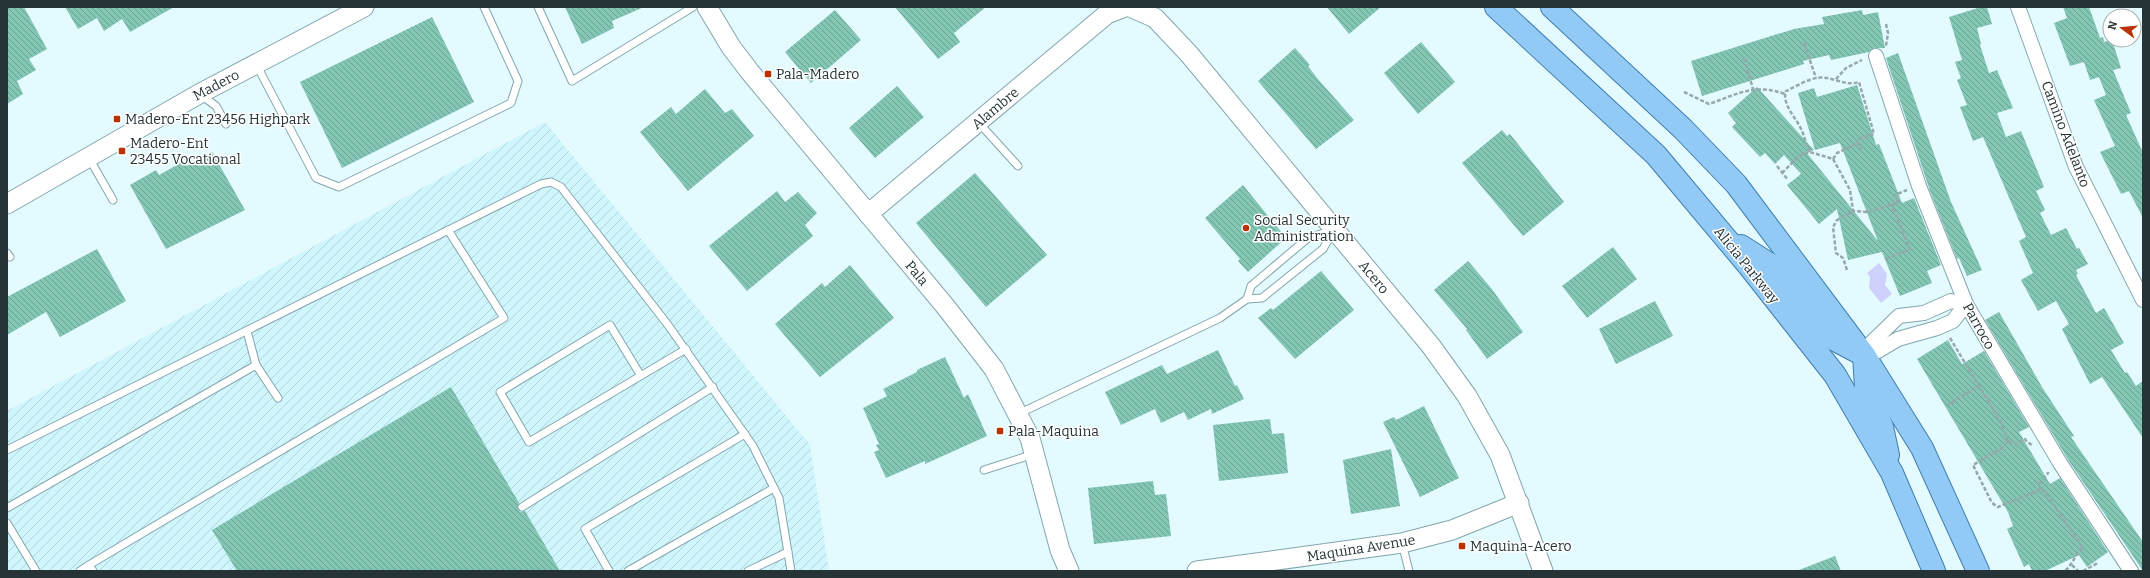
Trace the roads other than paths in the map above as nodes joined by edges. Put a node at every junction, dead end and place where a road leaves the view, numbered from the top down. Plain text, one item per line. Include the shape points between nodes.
1 (364, 7) edge
2 (484, 7) edge
3 (538, 7) edge
4 (693, 7) edge
5 (707, 7) edge
6 (1125, 7) edge
7 (1130, 7) edge
8 (1496, 7) edge
9 (1552, 7) edge
10 (2018, 7) edge
11 (1876, 56) dead end
12 (256, 64) junction
13 (199, 94) junction
14 (978, 122) junction
15 (226, 124) dead end
16 (88, 157) junction
17 (1018, 166) dead end
18 (113, 200) dead end
19 (7, 204) edge
20 (868, 214) junction
21 (448, 230) junction
22 (1334, 230) junction
23 (1725, 236) junction
24 (1247, 299) junction
25 (2143, 300) edge
26 (1966, 304) junction
27 (247, 330) junction
28 (686, 349) junction
29 (1864, 355) junction
30 (256, 365) junction
31 (641, 376) junction
32 (713, 386) junction
33 (278, 398) dead end
34 (1018, 414) junction
35 (745, 434) junction
36 (7, 450) edge
37 (1034, 454) junction
38 (984, 470) dead end
39 (1892, 473) junction
40 (774, 488) junction
41 (1519, 503) junction
42 (522, 507) dead end
43 (7, 508) edge
44 (7, 523) edge
45 (1402, 543) junction
46 (788, 552) junction
47 (91, 568) edge
48 (36, 571) edge
49 (80, 571) edge
50 (609, 571) edge
51 (628, 571) edge
52 (748, 571) edge
53 (791, 571) edge
54 (1068, 571) edge
55 (1197, 571) edge
56 (1409, 571) edge
57 (1543, 571) edge
58 (1934, 571) edge
59 (1978, 571) edge
60 (2131, 571) edge

1 - 12 street, Madero
2 - 12 lane via 518,81 511,103 339,187 316,178
3 - 4 lane via 572,81
5 - 20 street, Pala via 731,47 750,72
6 - 14 street, Alambre via 1107,14
7 - 22 street, Acero via 1155,18 1160,23
8 - 23 main road, Alicia Parkway via 1656,154
9 - 29 main road via 1683,129 1736,184
10 - 25 street, Camino Adelanto via 2076,167
11 - 26 street, Parroco via 1919,186
12 - 13 street, Madero
13 - 15 lane via 216,106
13 - 16 street, Madero
14 - 17 lane
14 - 20 street, Alambre
16 - 18 lane
16 - 19 street, Madero
20 - 34 street, Pala via 945,306 994,370
21 - 27 lane
21 - 28 lane via 541,184 551,182 561,187
21 - 47 lane via 504,318
22 - 24 lane via 1323,249 1262,298
22 - 24 lane via 1308,238 1251,286
22 - 41 street, Acero via 1431,346 1467,396 1500,455
23 - 29 main road via 1777,269 1822,333
23 - 39 main road, Alicia Parkway via 1834,376
24 - 34 lane via 1220,318
26 - 29 street via 1953,321 1898,339 1871,355
26 - 29 street via 1951,301 1924,313 1899,316 1867,347
26 - 60 street, Parroco via 2060,463
27 - 30 lane
27 - 36 lane
28 - 31 lane
28 - 32 lane
29 - 39 main road via 1866,388 1882,427
29 - 59 main road via 1922,448
30 - 33 lane
30 - 43 lane
31 - 31 lane via 530,442 500,392 610,325
32 - 35 lane
32 - 42 lane
34 - 37 street, Pala via 1030,438
35 - 40 lane
35 - 50 lane via 584,528
37 - 38 lane
37 - 54 street, Pala
39 - 58 main road, Alicia Parkway
40 - 46 lane via 779,498
40 - 51 lane
41 - 45 street, Maquina Avenue via 1441,534
41 - 57 street, Acero
44 - 48 lane
45 - 55 street, Maquina Avenue
45 - 56 lane
46 - 52 lane
46 - 53 lane
47 - 49 lane

